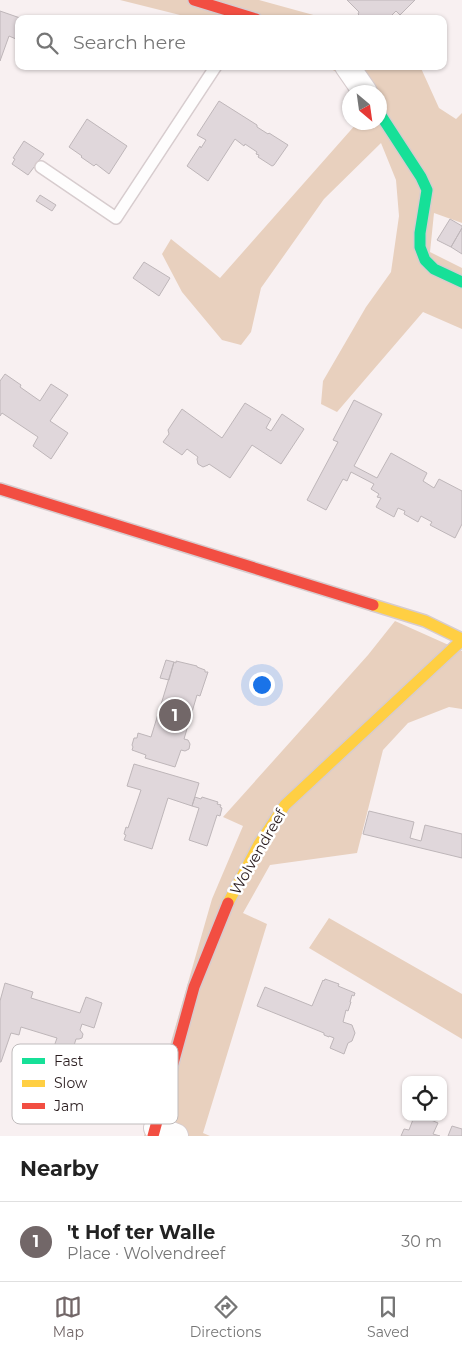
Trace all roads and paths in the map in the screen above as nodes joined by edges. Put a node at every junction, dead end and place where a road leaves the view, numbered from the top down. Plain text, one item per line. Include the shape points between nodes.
1 (194, 0) edge
2 (239, 15) edge
3 (213, 70) edge
4 (350, 70) edge
5 (360, 85) edge
6 (387, 125) edge
7 (41, 167) dead end
8 (462, 282) edge
9 (0, 489) edge
10 (462, 639) edge
11 (178, 1060) edge

1 - 2 street
3 - 7 lane via 116,218
4 - 5 street
6 - 8 street via 427,190 420,233 420,247 425,260 434,269
9 - 10 street, Wolvendreef via 425,621
10 - 11 street, Wolvendreef via 285,805 259,844 226,908 194,987

